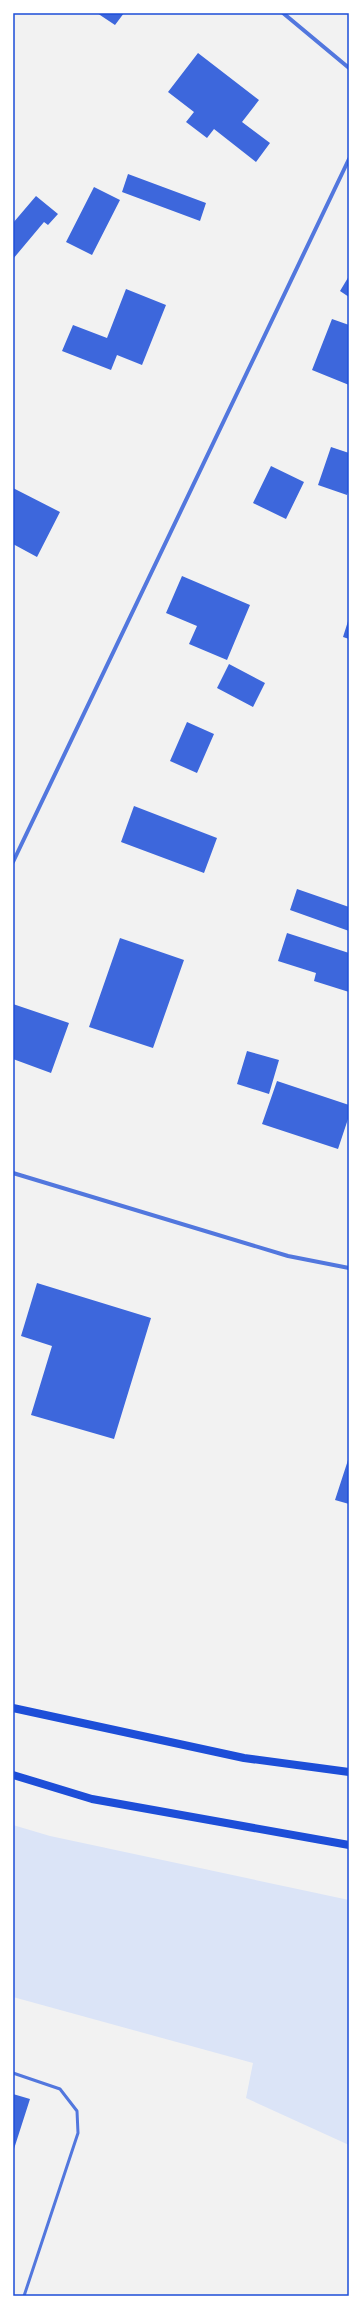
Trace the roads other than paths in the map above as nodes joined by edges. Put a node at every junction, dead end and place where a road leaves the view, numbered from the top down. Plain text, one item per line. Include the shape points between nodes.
1 (283, 13) edge
2 (349, 68) edge
3 (349, 159) edge
4 (13, 862) edge
5 (13, 1173) edge
6 (349, 1268) edge
7 (13, 1708) edge
8 (349, 1772) edge
9 (13, 1775) edge
10 (349, 1845) edge
11 (13, 2073) edge
12 (24, 2296) edge

1 - 2 street
3 - 4 street
5 - 6 street via 288,1256
7 - 8 main road via 244,1758
9 - 10 main road via 92,1799
11 - 12 lane via 60,2089 77,2111 78,2133

